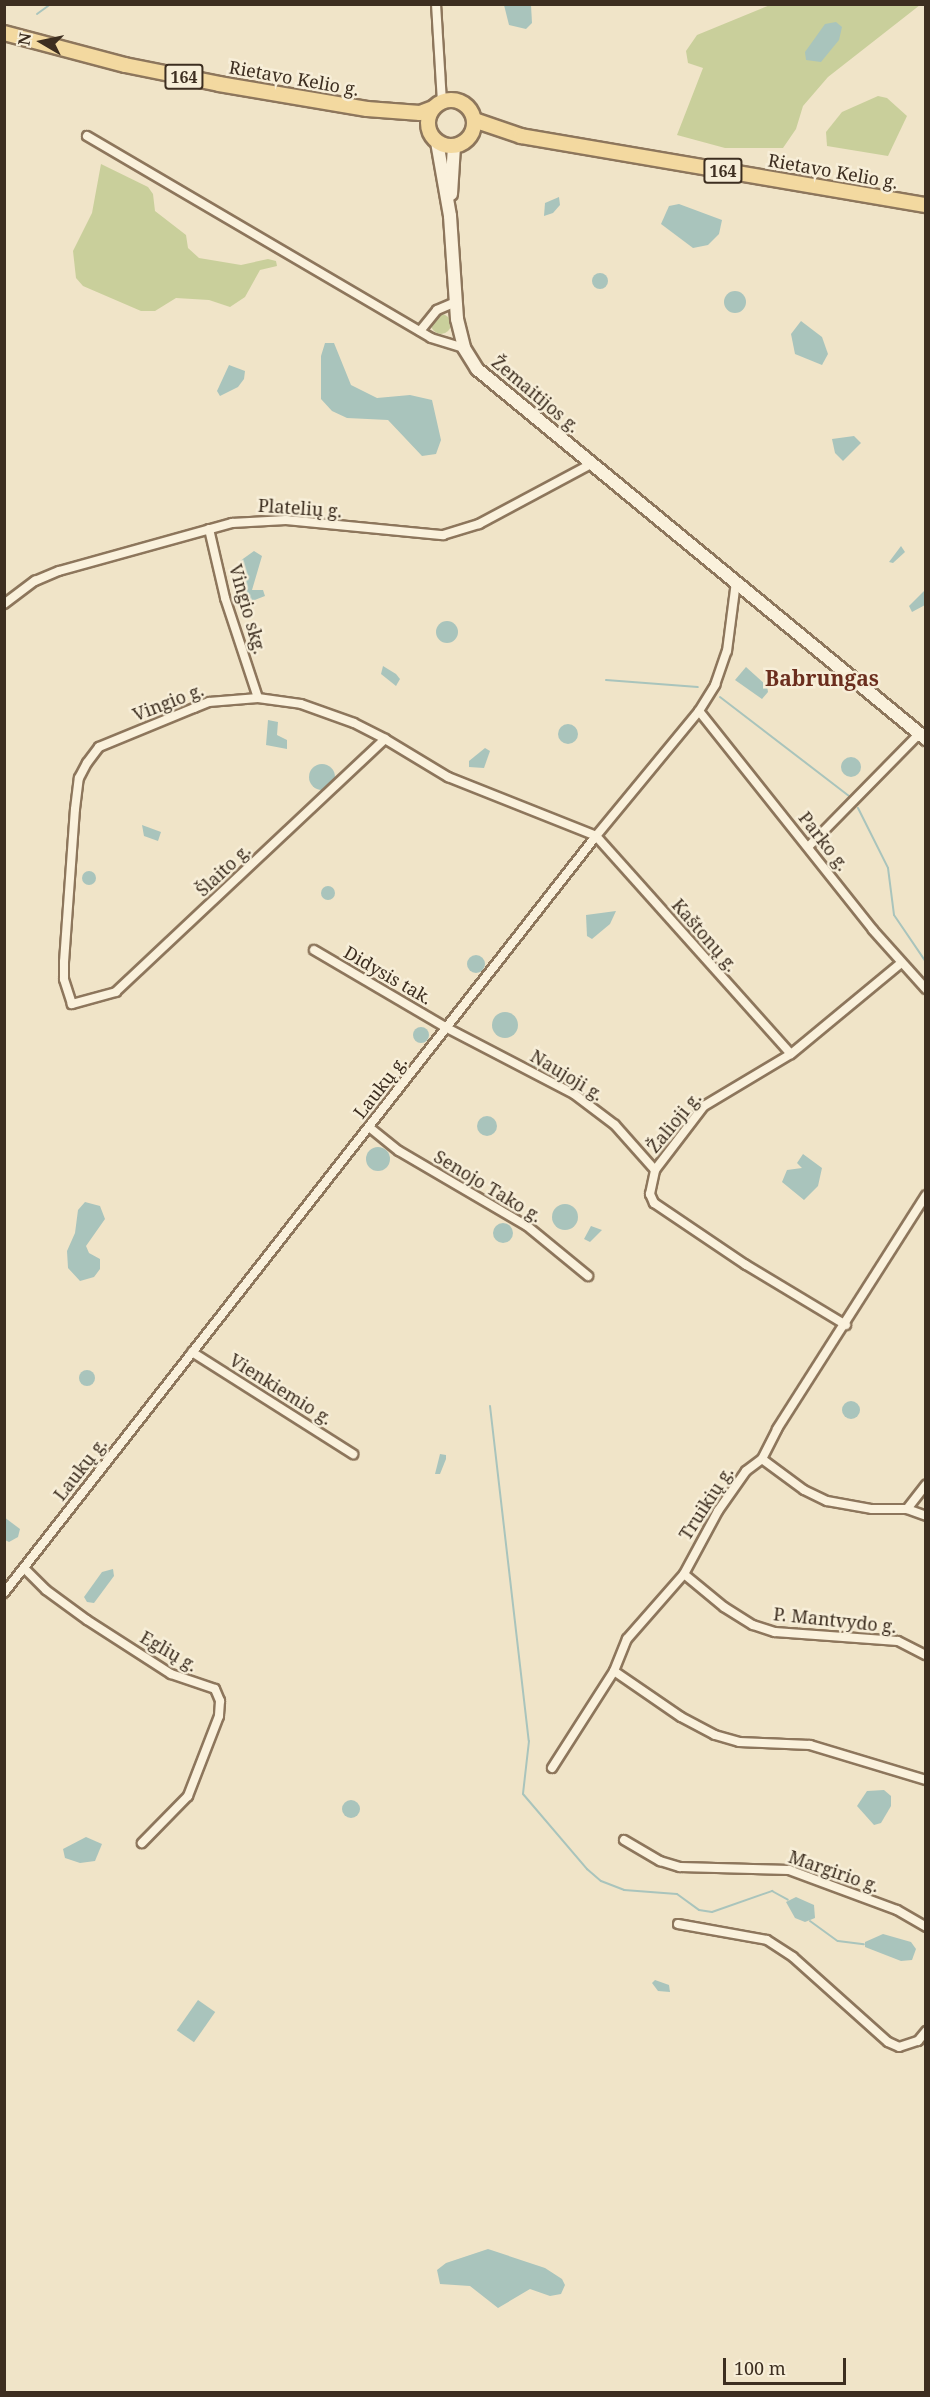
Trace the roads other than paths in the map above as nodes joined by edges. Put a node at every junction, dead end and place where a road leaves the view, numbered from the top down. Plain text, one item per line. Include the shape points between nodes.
1 (436, 4) edge
2 (4, 33) edge
3 (438, 105) junction
4 (367, 109) junction
5 (474, 120) junction
6 (429, 129) junction
7 (471, 134) junction
8 (87, 136) dead end
9 (521, 136) junction
10 (437, 142) junction
11 (454, 146) junction
12 (926, 205) edge
13 (450, 216) junction
14 (456, 302) junction
15 (420, 331) junction
16 (464, 348) junction
17 (593, 463) junction
18 (209, 529) junction
19 (736, 582) junction
20 (4, 604) edge
21 (258, 698) junction
22 (699, 711) junction
23 (923, 736) edge
24 (385, 740) junction
25 (596, 836) junction
26 (809, 846) junction
27 (314, 950) dead end
28 (901, 963) junction
29 (926, 989) edge
30 (72, 1004) joint
31 (447, 1028) junction
32 (791, 1053) junction
33 (369, 1127) junction
34 (655, 1170) junction
35 (926, 1195) edge
36 (588, 1276) dead end
37 (846, 1325) junction
38 (192, 1352) junction
39 (353, 1454) dead end
40 (762, 1459) junction
41 (926, 1485) edge
42 (907, 1509) junction
43 (926, 1516) edge
44 (24, 1568) junction
45 (684, 1574) junction
46 (4, 1593) edge
47 (926, 1655) edge
48 (614, 1671) junction
49 (552, 1767) dead end
50 (926, 1780) edge
51 (624, 1840) dead end
52 (142, 1843) dead end
53 (678, 1924) dead end
54 (926, 1927) edge
55 (926, 2031) edge

1 - 3 street
2 - 4 main road, Rietavo Kelio g. / 164 via 152,71
3 - 4 main road, Rietavo Kelio g. / 164 via 420,113
3 - 5 main road, Rietavo Kelio g. / 164 via 466,106
3 - 6 main road
4 - 6 main road, Rietavo Kelio g. / 164
5 - 7 main road
5 - 9 main road, Rietavo Kelio g. / 164
6 - 10 main road
7 - 9 main road, Rietavo Kelio g. / 164
7 - 11 main road
8 - 15 street
9 - 12 main road, Rietavo Kelio g. / 164
10 - 11 main road
10 - 13 main road
11 - 13 main road
13 - 14 main road
14 - 15 street via 436,310
14 - 16 main road
15 - 16 street
16 - 17 main road, Žemaitijos g. via 489,381
17 - 18 street, Platelių g. via 479,524 443,536 279,520
17 - 19 main road, Žemaitijos g.
18 - 20 street, Platelių g. via 46,576
18 - 21 street, Vingio skg. via 225,598
19 - 22 street, Laukų g. via 727,651 715,685
19 - 23 main road, Žemaitijos g.
21 - 24 street, Vingio g. via 330,713
21 - 30 street, Vingio g. via 209,702 99,747 87,763 75,809 64,962 64,979
22 - 25 street, Laukų g.
22 - 26 street, Parko g.
23 - 26 street
24 - 25 street, Vingio g. via 448,777
24 - 30 street, Šlaito g. via 116,992
25 - 31 street, Laukų g.
25 - 32 street, Kaštonų g.
26 - 28 street, Parko g.
27 - 31 street, Didysis tak.
28 - 29 street, Parko g.
28 - 32 street, Žalioji g.
31 - 33 street, Laukų g.
31 - 34 street, Naujoji g. via 574,1094 615,1125
32 - 34 street, Žalioji g. via 704,1106
33 - 36 street, Senojo Tako g. via 399,1151 520,1221
33 - 38 street, Laukų g.
34 - 37 street, Žalioji g. via 650,1194 654,1203
35 - 37 street, Truikių g.
37 - 40 street, Truikių g. via 777,1428
38 - 39 street, Vienkiemio g.
38 - 44 street, Laukų g.
40 - 42 street via 804,1490 827,1501 872,1509
40 - 45 street, Truikių g. via 746,1471 718,1511
41 - 42 street
42 - 43 street
44 - 46 street, Laukų g.
44 - 52 street, Eglių g. via 87,1620 171,1674 215,1689 220,1701 219,1716 189,1796
45 - 47 street, P. Mantvydo g. via 753,1625 775,1632 898,1641
45 - 48 street, Truikių g. via 627,1639
48 - 49 street, Truikių g.
48 - 50 street via 681,1718 715,1735 739,1742 810,1745
51 - 54 street, Margirio g. via 660,1861 692,1869 789,1870 897,1910
53 - 55 street via 767,1940 793,1957 888,2042 899,2047 918,2041

